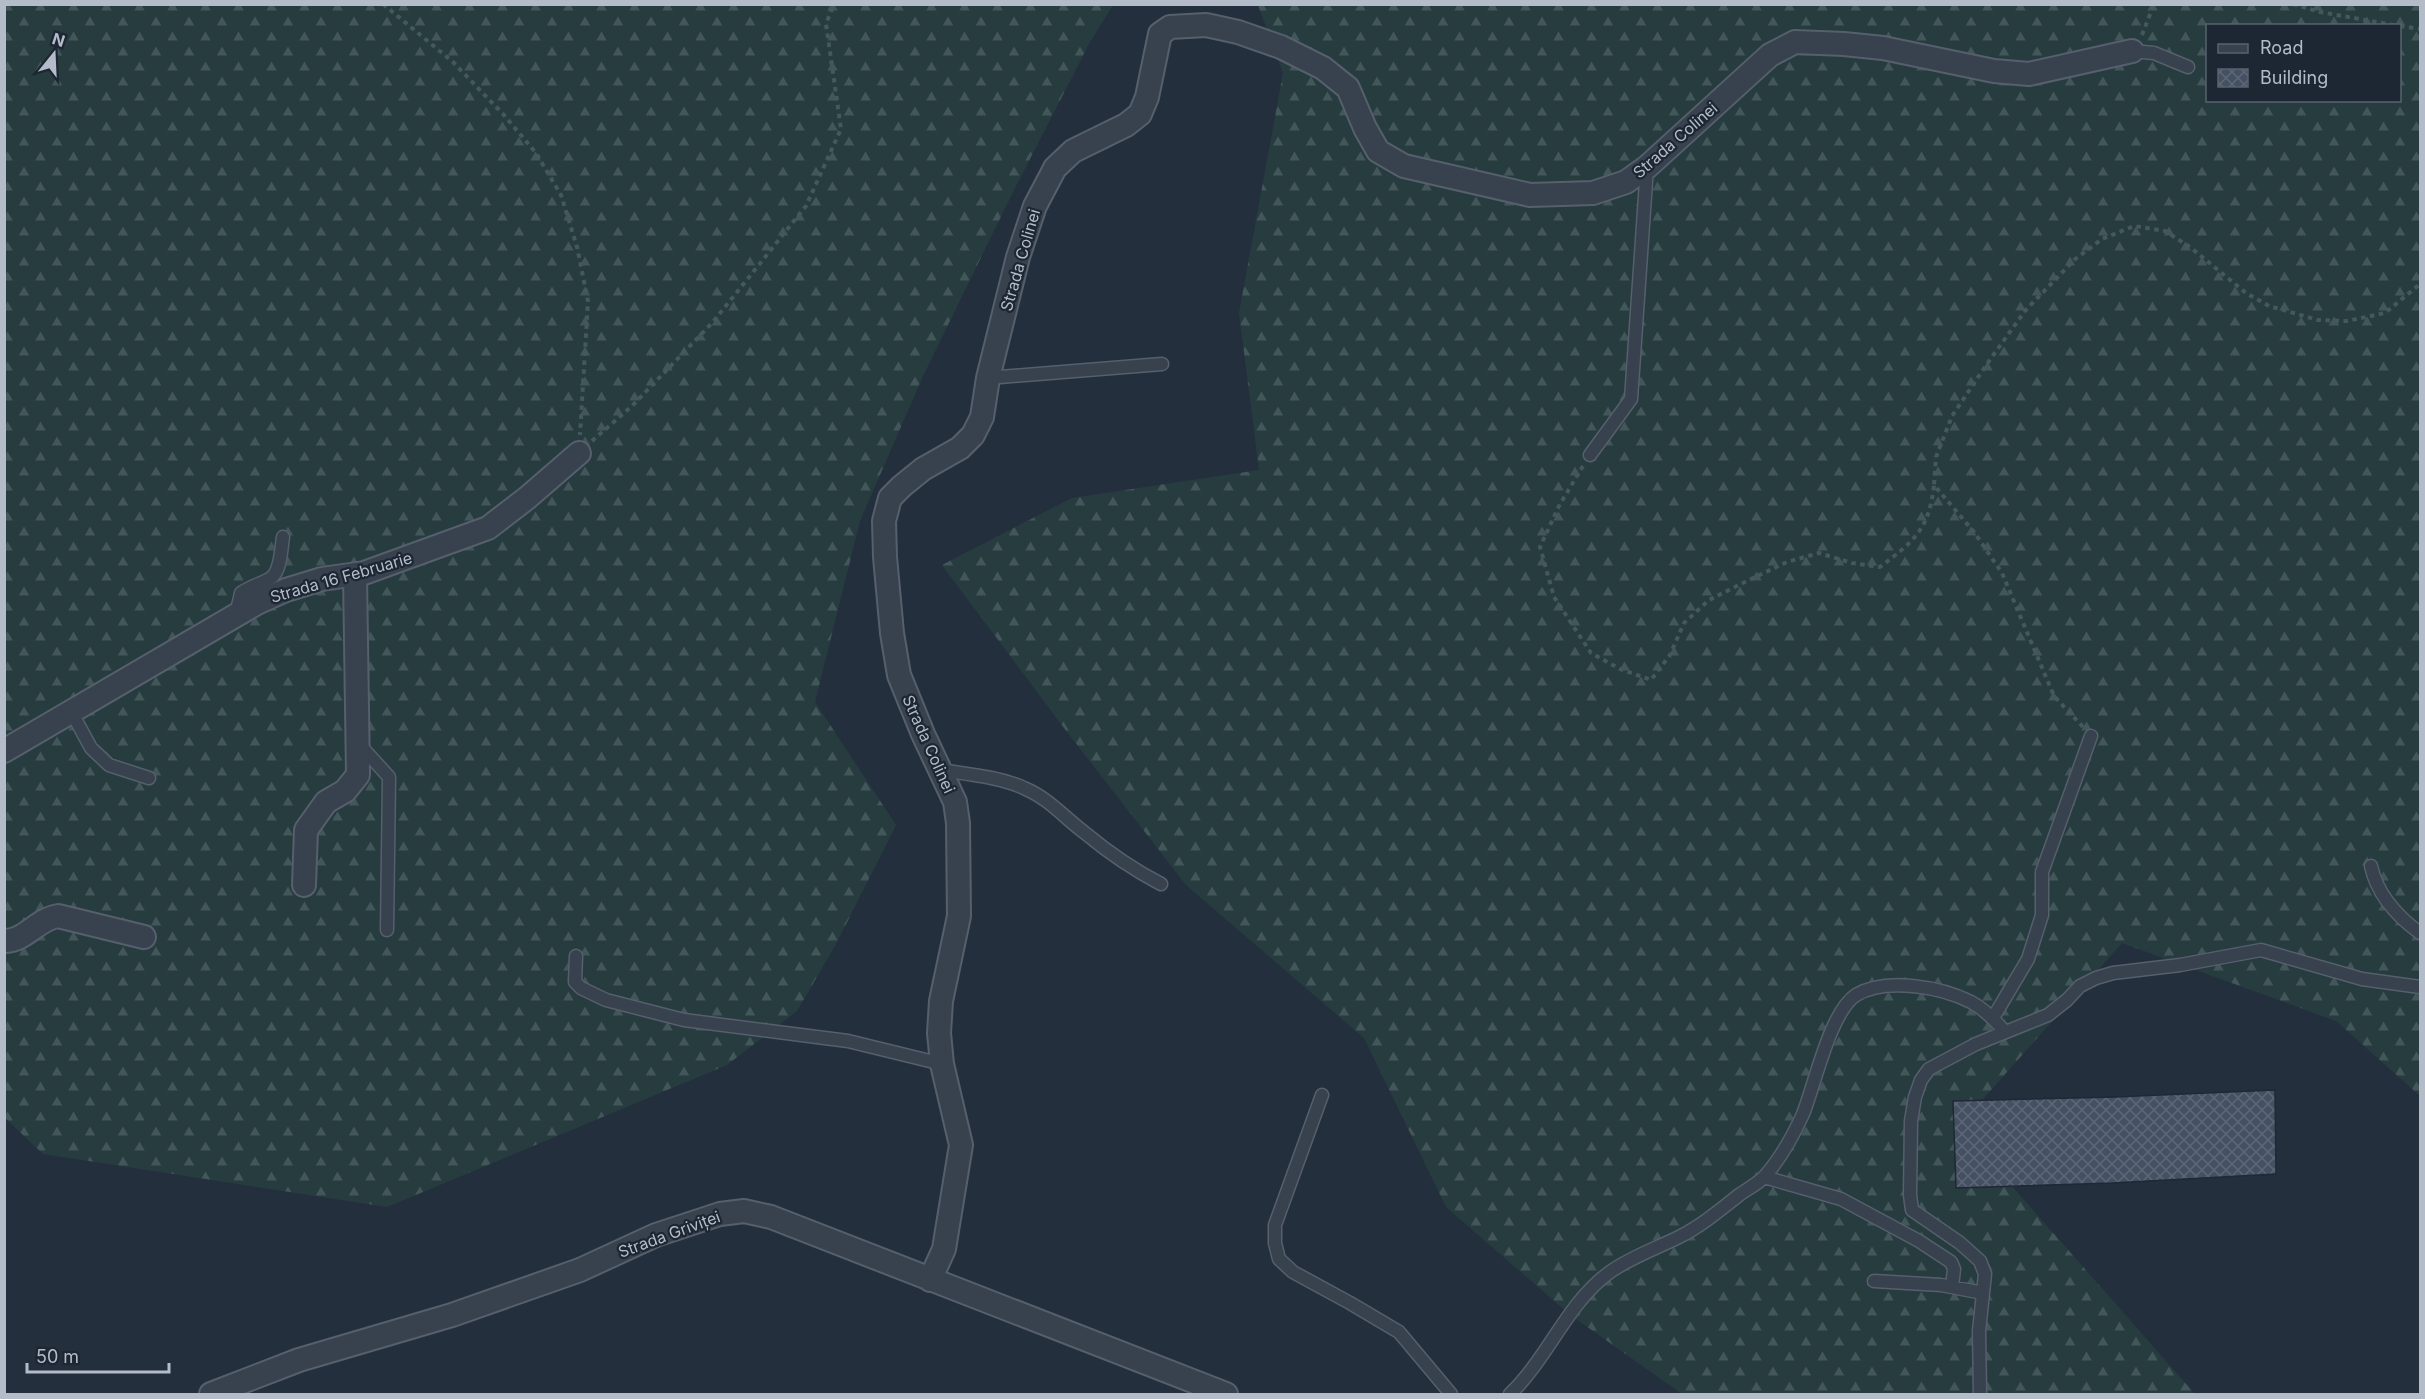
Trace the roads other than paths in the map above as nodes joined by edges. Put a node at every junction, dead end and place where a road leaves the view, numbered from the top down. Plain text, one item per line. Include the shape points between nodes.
1 (2132, 51) joint
2 (2188, 67) dead end
3 (1647, 167) junction
4 (1162, 364) dead end
5 (988, 378) junction
6 (579, 453) road end
7 (1590, 455) road end
8 (283, 537) dead end
9 (355, 574) junction
10 (236, 616) junction
11 (72, 713) junction
12 (2091, 736) road end
13 (357, 742) junction
14 (4, 751) edge
15 (940, 770) junction
16 (149, 778) dead end
17 (2371, 866) dead end
18 (1161, 884) dead end
19 (303, 885) dead end
20 (387, 930) dead end
21 (2421, 933) edge
22 (144, 938) dead end
23 (4, 941) edge
24 (576, 956) dead end
25 (2421, 987) edge
26 (1993, 1018) junction
27 (2005, 1032) junction
28 (942, 1065) junction
29 (1322, 1095) dead end
30 (1764, 1177) junction
31 (930, 1280) junction
32 (1874, 1281) dead end
33 (1952, 1287) junction
34 (1983, 1293) junction
35 (210, 1395) edge
36 (1226, 1395) edge
37 (1451, 1395) edge
38 (1510, 1395) edge
39 (1980, 1395) edge

1 - 2 lane via 2154,53
1 - 3 street, Strada Colinei via 2029,74 1994,71 1883,48 1795,42 1770,55
3 - 5 street, Strada Colinei via 1626,182 1593,193 1530,195 1404,166 1378,151 1348,88 1323,68 1238,32 1206,25 1170,27 1160,34 1140,114 1073,151 1055,168 1035,206
3 - 7 lane via 1631,399
4 - 5 lane
5 - 15 street, Strada Colinei via 982,417 973,435 902,486 890,498 884,521 899,675
6 - 9 street, Strada 16 Februarie via 488,528
8 - 10 lane via 278,568 272,577 241,593
9 - 10 street, Strada 16 Februarie via 286,590
9 - 13 street
10 - 11 street, Strada 16 Februarie
11 - 14 street, Strada 16 Februarie
11 - 16 lane via 91,748 109,765
12 - 26 lane via 2042,872 2042,915 2028,959
13 - 19 street via 358,775 345,790 326,802 306,830
13 - 20 lane via 389,777
15 - 18 lane via 1025,788 1052,804 1132,869
15 - 28 street, Strada Colinei via 955,802 959,859 959,916 941,1001
17 - 21 lane via 2380,891
22 - 23 street via 58,916 46,918 16,940
24 - 28 lane via 575,982 606,1000 684,1020 848,1041
25 - 27 lane via 2361,980 2260,950 2096,978 2080,986 2048,1015
26 - 27 lane
26 - 30 lane via 1973,1003 1939,990 1899,985 1855,996 1832,1031 1802,1116
27 - 34 lane via 1929,1069 1918,1089 1911,1121 1912,1210 1980,1261 1985,1274
28 - 31 street, Strada Colinei via 961,1145 944,1248
29 - 37 lane via 1275,1225 1279,1259 1293,1272 1399,1332
30 - 33 lane via 1841,1199 1919,1241 1951,1262
30 - 38 lane via 1683,1235 1611,1271 1585,1294
31 - 35 street, Strada Griviței via 771,1217 733,1211 656,1235 580,1270 463,1311 299,1360
31 - 36 street, Strada Griviței
32 - 33 lane
33 - 34 lane
34 - 39 lane

